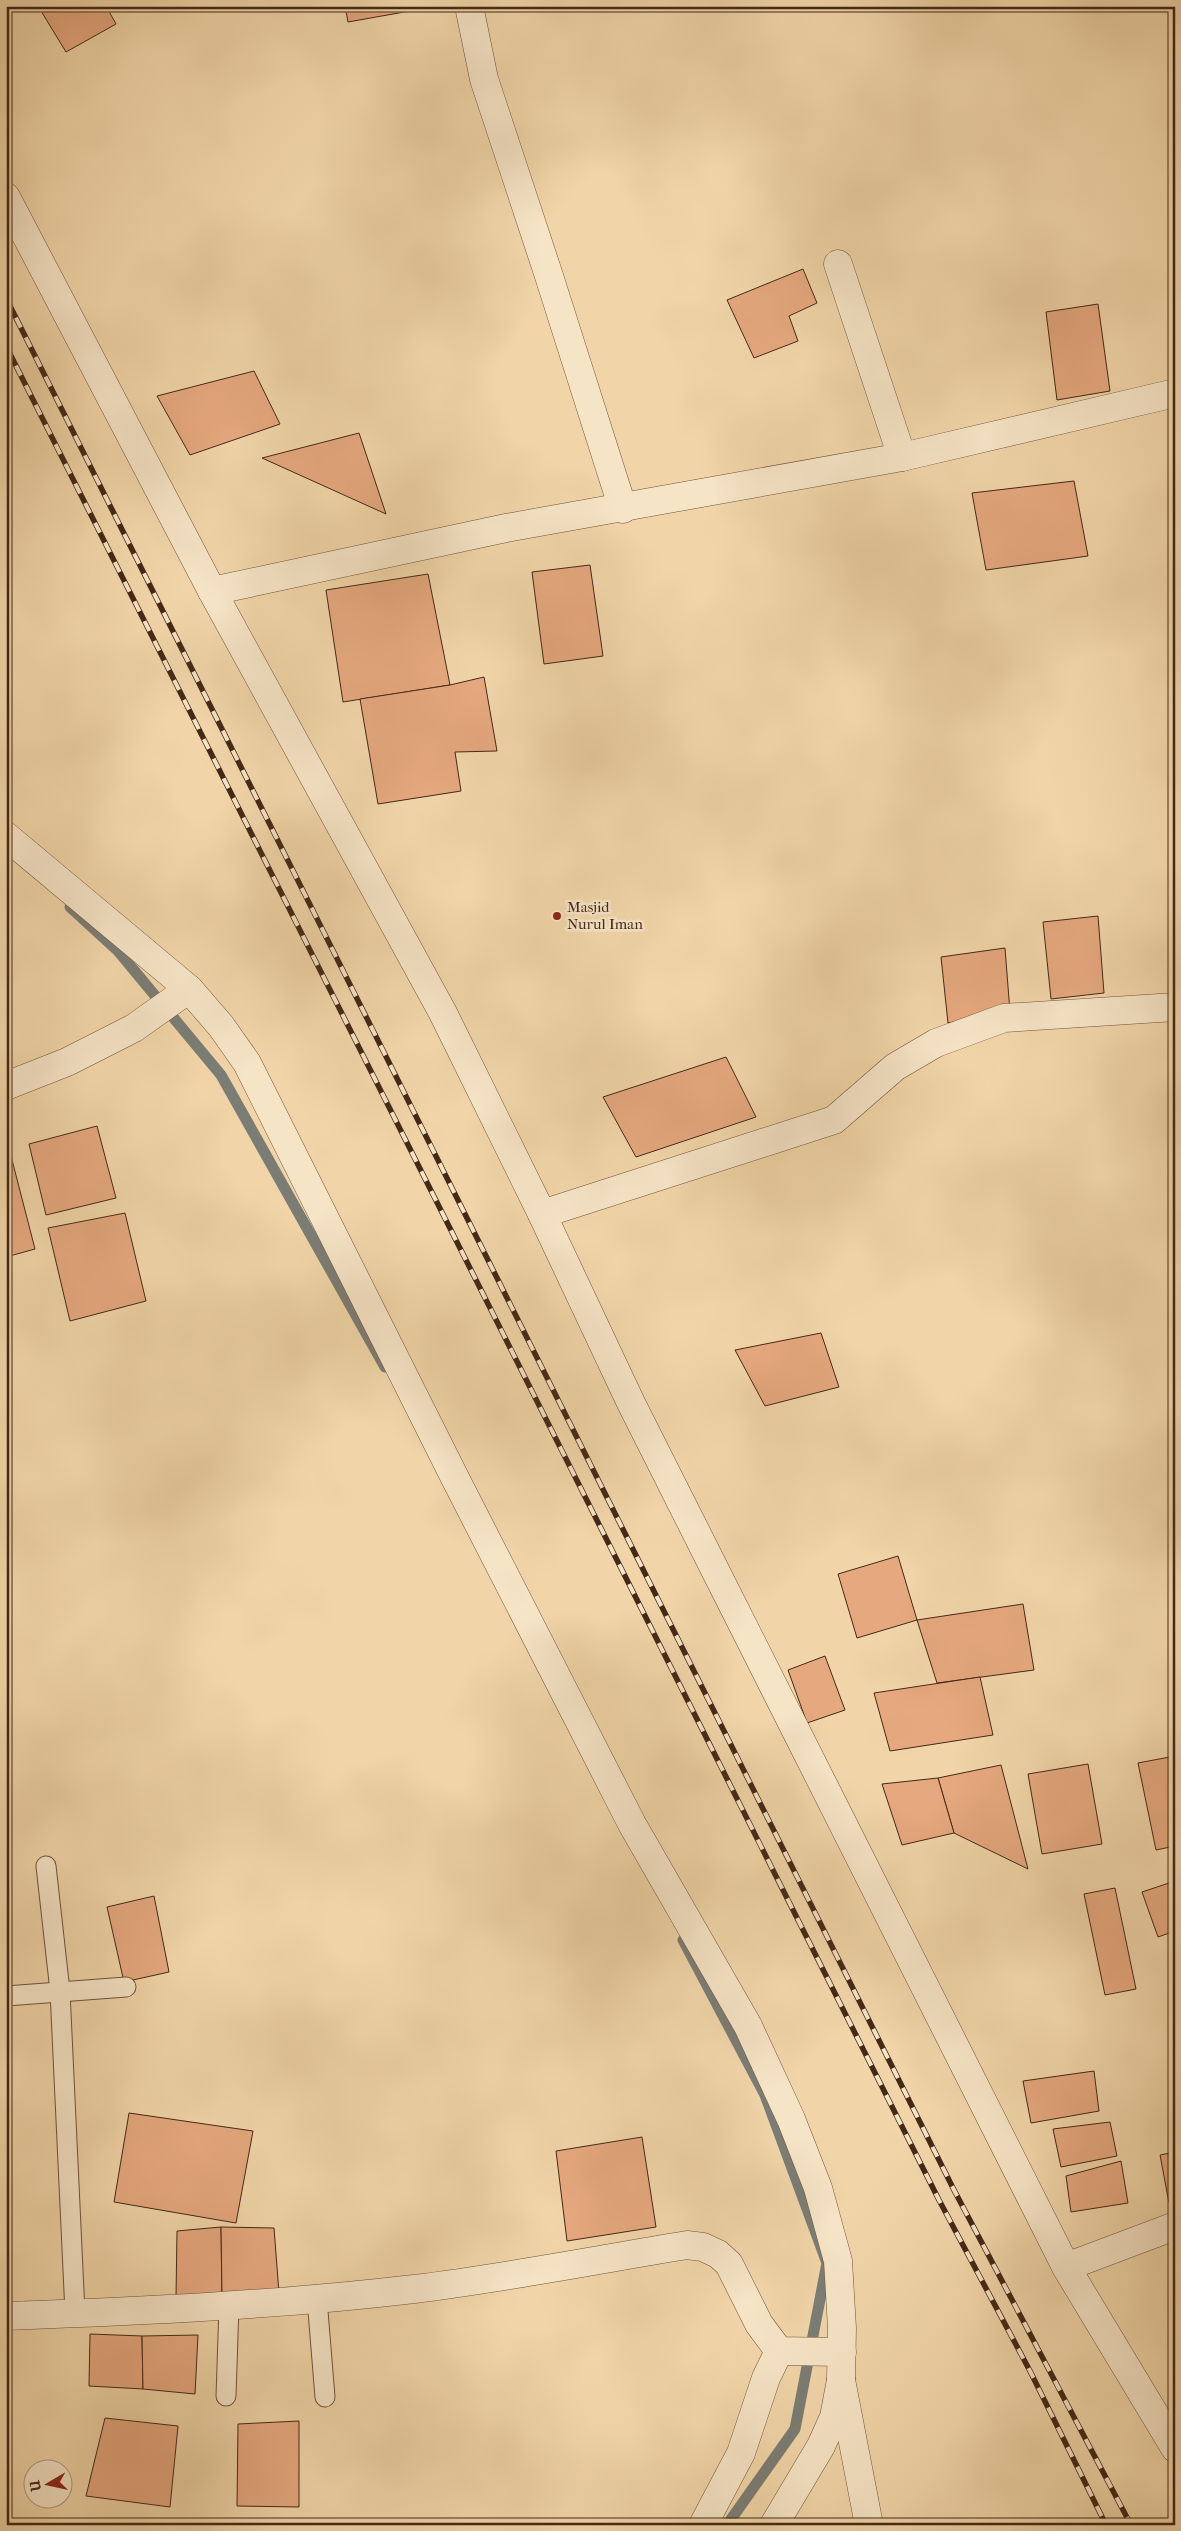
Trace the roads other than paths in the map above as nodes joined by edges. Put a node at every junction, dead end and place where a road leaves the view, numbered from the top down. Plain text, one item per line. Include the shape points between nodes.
1 (471, 18) edge
2 (6, 197) edge
3 (838, 264) dead end
4 (1175, 393) edge
5 (902, 457) junction
6 (622, 509) junction
7 (212, 591) junction
8 (6, 836) edge
9 (186, 993) junction
10 (1175, 1007) edge
11 (6, 1086) edge
12 (542, 1214) junction
13 (46, 1866) dead end
14 (126, 1987) dead end
15 (60, 1991) junction
16 (6, 1996) edge
17 (1175, 2226) edge
18 (1066, 2267) junction
19 (317, 2299) junction
20 (229, 2306) junction
21 (75, 2314) junction
22 (6, 2316) edge
23 (783, 2351) junction
24 (834, 2352) junction
25 (841, 2380) junction
26 (226, 2396) dead end
27 (325, 2397) dead end
28 (1175, 2448) edge
29 (703, 2525) edge
30 (774, 2525) edge
31 (869, 2525) edge

1 - 6 street via 484,79
2 - 7 street
3 - 5 street
4 - 5 street
5 - 6 street
6 - 7 street via 506,528
7 - 12 street via 443,1013
8 - 9 street
9 - 11 street via 134,1028 67,1062
9 - 24 street via 221,1026 247,1063 632,1824 748,2026 791,2119 820,2197 838,2261
10 - 12 street via 1004,1018 936,1043 903,1062 834,1120
12 - 18 street via 631,1403
13 - 15 lane
14 - 15 lane
15 - 16 lane
15 - 21 lane
17 - 18 street
18 - 28 street
19 - 20 street
19 - 23 street via 416,2289 687,2245 703,2247 729,2264 759,2324
19 - 27 lane
20 - 21 street
20 - 26 lane
21 - 22 street
23 - 24 street
23 - 29 street via 766,2378 742,2453
24 - 25 street
25 - 30 street via 834,2417 821,2446
25 - 31 street

